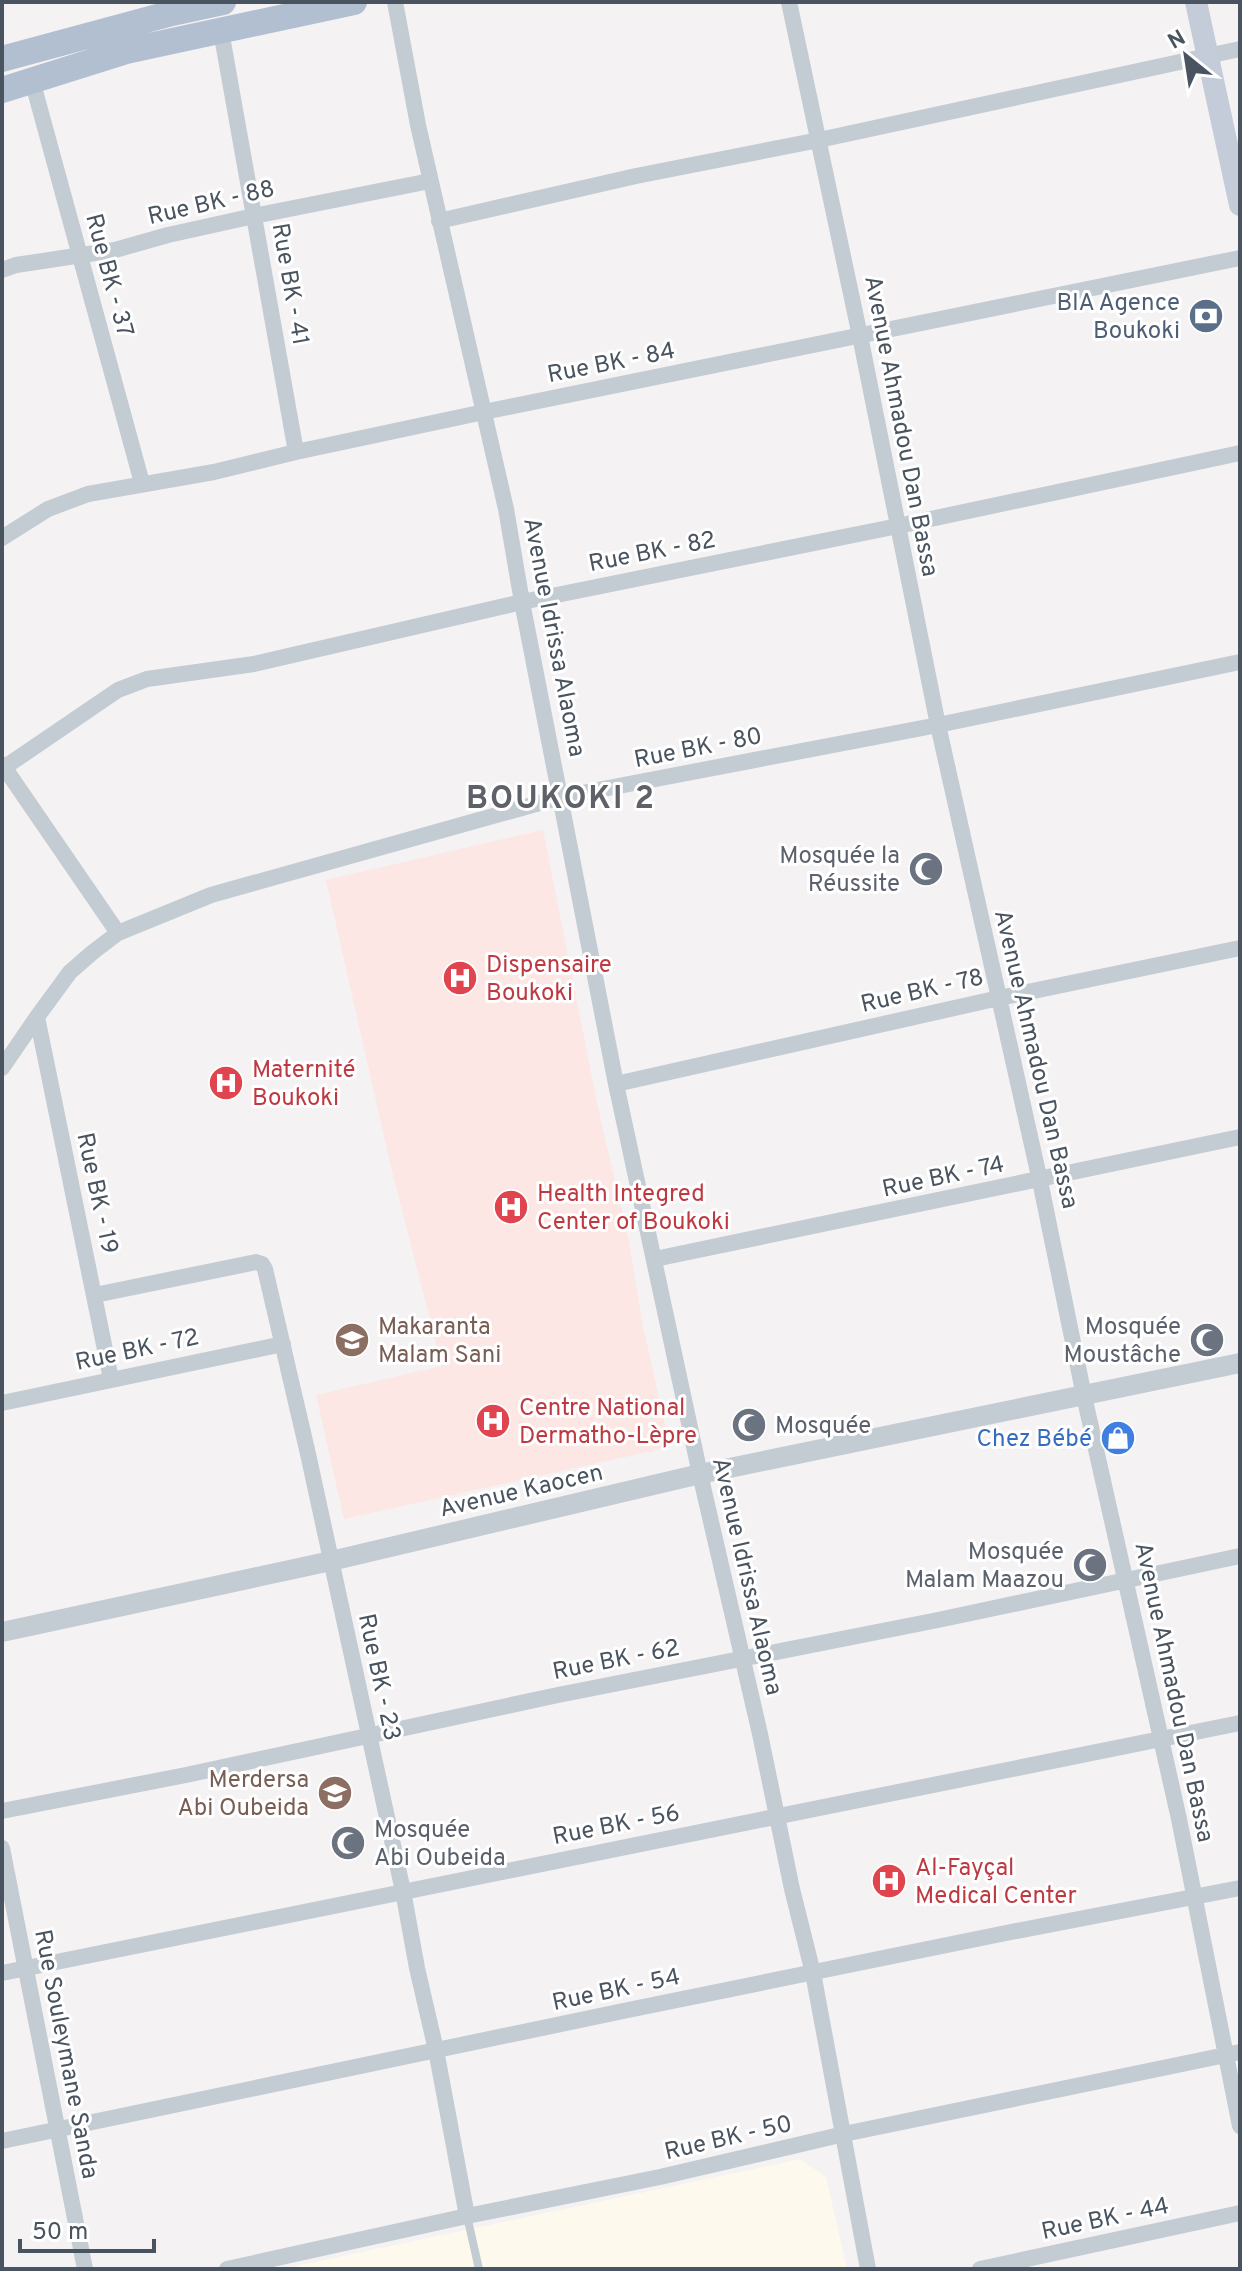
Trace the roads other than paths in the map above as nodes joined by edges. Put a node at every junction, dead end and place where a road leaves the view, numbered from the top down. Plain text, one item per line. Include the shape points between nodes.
1 (223, 2) edge
2 (354, 2) edge
3 (395, 2) edge
4 (789, 2) edge
5 (1196, 2) edge
6 (221, 31) junction
7 (1240, 49) edge
8 (1208, 56) junction
9 (2, 59) edge
10 (32, 80) junction
11 (2, 90) edge
12 (819, 140) junction
13 (430, 181) junction
14 (1240, 205) edge
15 (254, 216) junction
16 (439, 221) junction
17 (79, 255) junction
18 (1240, 258) edge
19 (2, 270) edge
20 (860, 336) junction
21 (484, 412) junction
22 (296, 452) junction
23 (1240, 453) edge
24 (142, 483) junction
25 (898, 526) junction
26 (2, 538) edge
27 (522, 602) junction
28 (1240, 662) edge
29 (938, 725) junction
30 (3, 767) edge
31 (561, 797) junction
32 (118, 933) junction
33 (1240, 948) edge
34 (999, 998) junction
35 (37, 1017) junction
36 (2, 1068) edge
37 (616, 1084) junction
38 (1240, 1137) edge
39 (1040, 1181) junction
40 (655, 1259) junction
41 (95, 1295) junction
42 (283, 1344) junction
43 (1240, 1363) edge
44 (111, 1379) junction
45 (1084, 1396) junction
46 (2, 1403) edge
47 (700, 1474) junction
48 (1240, 1556) edge
49 (331, 1561) junction
50 (1127, 1580) junction
51 (2, 1632) edge
52 (742, 1658) junction
53 (1240, 1723) edge
54 (368, 1737) junction
55 (1161, 1740) junction
56 (2, 1811) edge
57 (777, 1817) junction
58 (2, 1848) edge
59 (1240, 1888) edge
60 (403, 1891) junction
61 (1195, 1898) junction
62 (27, 1967) junction
63 (2, 1973) edge
64 (813, 1973) junction
65 (436, 2050) junction
66 (1233, 2053) edge
67 (1240, 2126) edge
68 (57, 2129) junction
69 (844, 2134) junction
70 (2, 2141) edge
71 (1240, 2213) edge
72 (467, 2216) junction
73 (85, 2269) edge
74 (227, 2269) edge
75 (479, 2269) edge
76 (868, 2269) edge
77 (980, 2269) edge

1 - 9 main road
2 - 6 main road
3 - 13 street, Avenue Idrissa Alaoma
4 - 12 street, Avenue Ahmadou Dan Bassa
5 - 8 main road
6 - 10 main road via 126,51
6 - 15 street, Rue BK - 41
7 - 8 street
8 - 12 street
8 - 14 main road
10 - 11 main road
10 - 17 street, Rue BK - 37
12 - 16 street
12 - 20 street, Avenue Ahmadou Dan Bassa
13 - 15 street, Rue BK - 88
13 - 16 street, Avenue Idrissa Alaoma
15 - 17 street, Rue BK - 88
15 - 22 street, Rue BK - 41
16 - 21 street, Avenue Idrissa Alaoma
17 - 19 street, Rue BK - 88
17 - 24 street, Rue BK - 37
18 - 20 street, Rue BK - 84
20 - 21 street, Rue BK - 84
20 - 25 street, Avenue Ahmadou Dan Bassa
21 - 22 street, Rue BK - 84
21 - 27 street, Avenue Idrissa Alaoma
22 - 24 street, Rue BK - 84
23 - 25 street, Rue BK - 82
24 - 26 street, Rue BK - 84 via 69,499
25 - 27 street, Rue BK - 82
25 - 29 street, Avenue Ahmadou Dan Bassa
27 - 30 street, Rue BK - 82 via 254,664 147,679 118,690
27 - 31 street, Avenue Idrissa Alaoma
28 - 29 street, Rue BK - 80
29 - 31 street, Rue BK - 80
29 - 34 street, Avenue Ahmadou Dan Bassa
30 - 32 street
31 - 32 street, Rue BK - 80 via 211,895
31 - 37 street, Avenue Idrissa Alaoma
32 - 35 street, Rue BK - 80 via 70,972
33 - 34 street, Rue BK - 78
34 - 37 street, Rue BK - 78
34 - 39 street, Avenue Ahmadou Dan Bassa
35 - 36 street, Rue BK - 80
35 - 41 street, Rue BK - 19
37 - 40 street, Avenue Idrissa Alaoma
38 - 39 street, Rue BK - 74
39 - 40 street, Rue BK - 74
39 - 45 street, Avenue Ahmadou Dan Bassa
40 - 47 street, Avenue Idrissa Alaoma
41 - 42 street, Rue BK - 23 via 256,1262 265,1269
41 - 44 street, Rue BK - 19
42 - 44 street, Rue BK - 72
42 - 49 street, Rue BK - 23
43 - 45 street, Avenue Kaocen
44 - 46 street, Rue BK - 72
45 - 47 street, Avenue Kaocen
45 - 50 street, Avenue Ahmadou Dan Bassa
47 - 49 street, Avenue Kaocen
47 - 52 street, Avenue Idrissa Alaoma
48 - 50 street, Rue BK - 62
49 - 51 street, Avenue Kaocen
49 - 54 street, Rue BK - 23
50 - 52 street, Rue BK - 62
50 - 55 street, Avenue Ahmadou Dan Bassa
52 - 54 street, Rue BK - 62
52 - 57 street, Avenue Idrissa Alaoma
53 - 55 street, Rue BK - 56
54 - 56 street, Rue BK - 62
54 - 60 street, Rue BK - 23
55 - 57 street, Rue BK - 56
55 - 61 street, Avenue Ahmadou Dan Bassa
57 - 60 street, Rue BK - 56
57 - 64 street, Avenue Idrissa Alaoma
58 - 62 street, Rue Souleymane Sanda
59 - 61 street, Rue BK - 54
60 - 62 street, Rue BK - 56
60 - 65 street, Rue BK - 23
61 - 64 street, Rue BK - 54
61 - 66 street, Avenue Ahmadou Dan Bassa
62 - 63 street, Rue BK - 56
62 - 68 street, Rue Souleymane Sanda
64 - 65 street, Rue BK - 54
64 - 69 street, Avenue Idrissa Alaoma
65 - 68 street, Rue BK - 54
65 - 72 street, Rue BK - 23
66 - 67 street, Avenue Ahmadou Dan Bassa
66 - 69 street, Rue BK - 50
68 - 70 street, Rue BK - 54
68 - 73 street, Rue Souleymane Sanda
69 - 72 street, Rue BK - 50
69 - 76 street, Avenue Idrissa Alaoma
71 - 77 street, Rue BK - 44
72 - 74 street, Rue BK - 50
72 - 75 lane, Rue BK - 23

